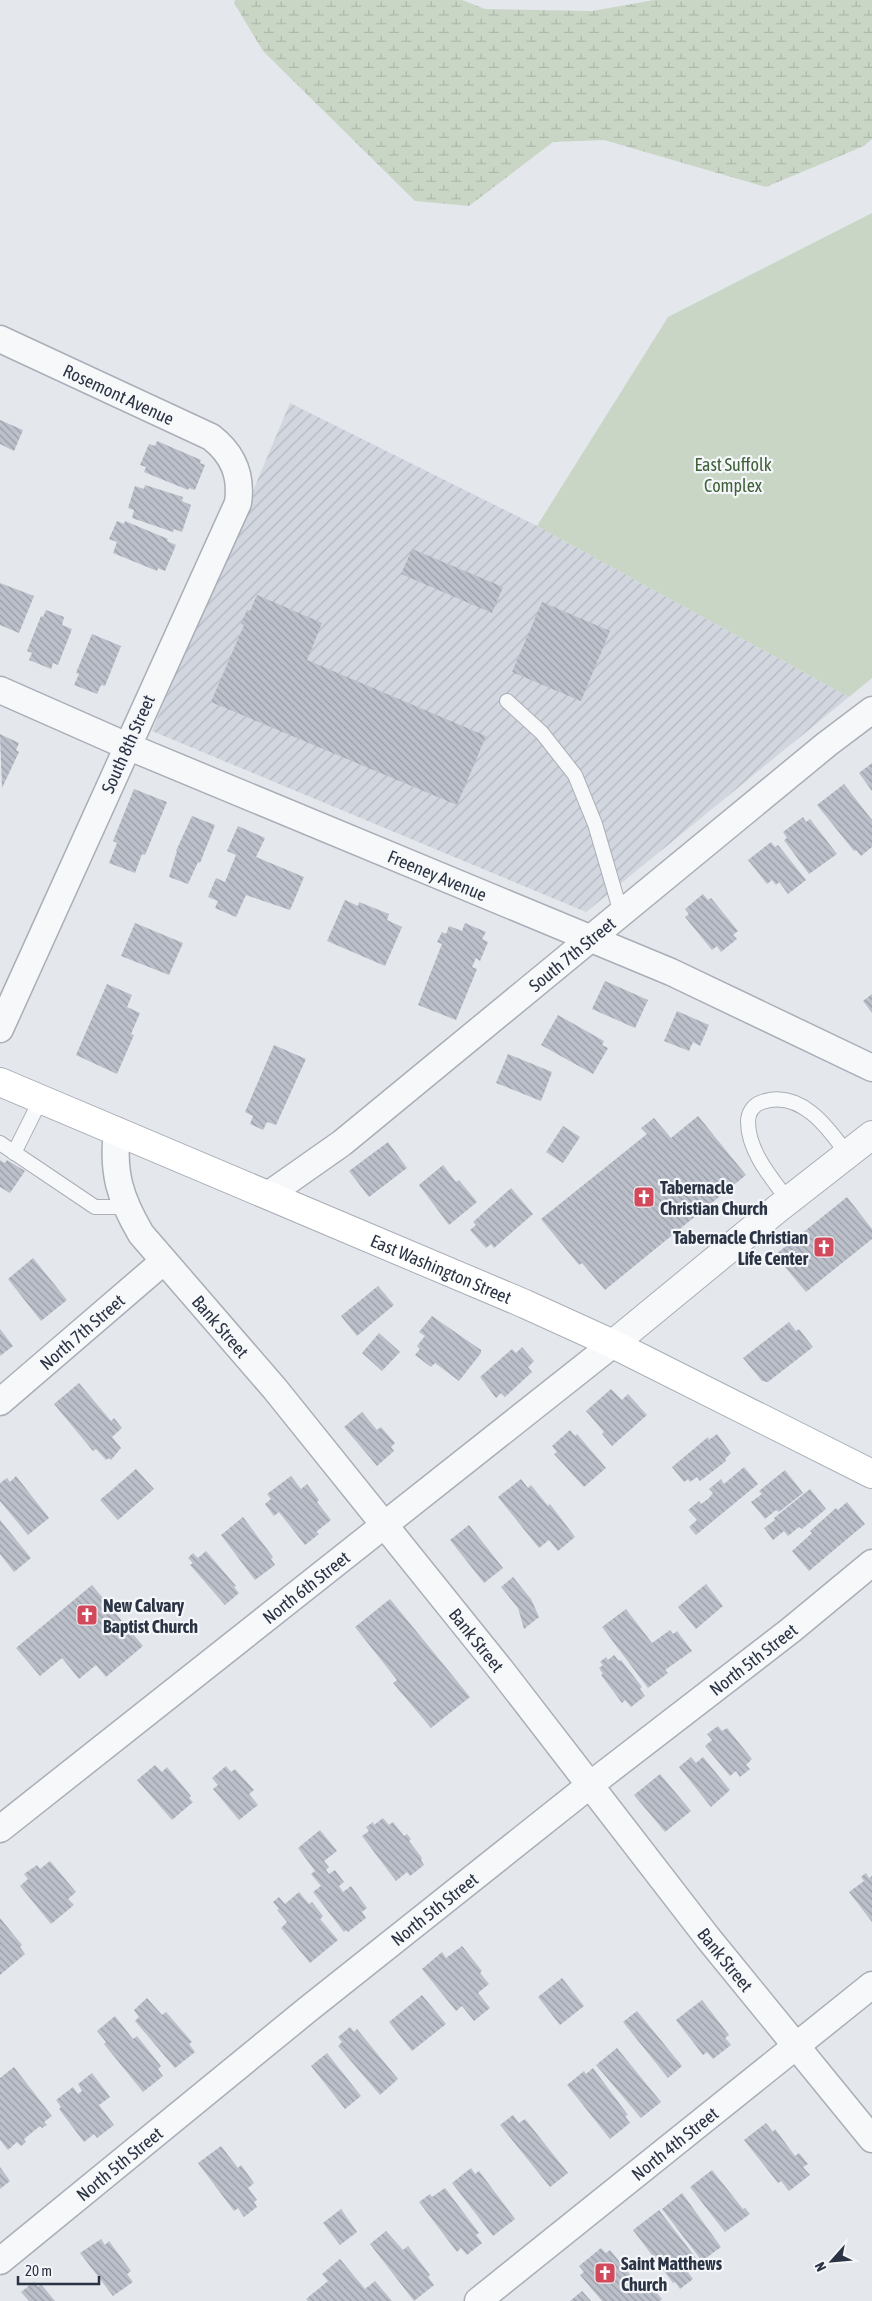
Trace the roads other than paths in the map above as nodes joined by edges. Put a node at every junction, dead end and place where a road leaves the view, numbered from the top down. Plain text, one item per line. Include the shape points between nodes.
1 (0, 339) edge
2 (231, 458) joint
3 (0, 690) edge
4 (506, 701) dead end
5 (872, 710) edge
6 (127, 746) junction
7 (621, 912) junction
8 (590, 938) junction
9 (0, 1029) edge
10 (872, 1068) edge
11 (0, 1082) edge
12 (41, 1099) junction
13 (117, 1131) junction
14 (872, 1135) edge
15 (0, 1143) edge
16 (14, 1153) junction
17 (847, 1154) junction
18 (268, 1195) junction
19 (788, 1200) junction
20 (125, 1207) junction
21 (164, 1261) junction
22 (613, 1344) junction
23 (0, 1402) edge
24 (872, 1474) edge
25 (386, 1526) junction
26 (872, 1563) edge
27 (590, 1785) junction
28 (0, 1830) edge
29 (872, 1986) edge
30 (797, 2047) junction
31 (872, 2138) edge
32 (0, 2261) edge
33 (486, 2299) edge

1 - 2 street, Rosemont Avenue via 211,437
2 - 6 street, South 8th Street via 240,488 238,503
3 - 6 street, Freeney Avenue
4 - 7 lane via 542,733 575,775 595,824
5 - 7 street, South 7th Street
6 - 8 street, Freeney Avenue
6 - 9 street, South 8th Street
7 - 8 street, South 7th Street
8 - 10 street, Freeney Avenue via 672,972
8 - 18 street, South 7th Street via 342,1143
11 - 12 main road, East Washington Street
12 - 13 main road, East Washington Street
12 - 16 lane
13 - 18 main road, East Washington Street
13 - 20 street, Bank Street via 117,1178
14 - 17 street
15 - 16 lane
16 - 20 lane via 95,1207
17 - 19 street
17 - 19 lane via 805,1108 781,1099 758,1103 750,1111 748,1122 756,1152
18 - 22 main road, East Washington Street
19 - 22 street
20 - 21 street, Bank Street via 141,1234
21 - 23 street, North 7th Street
21 - 25 street, Bank Street via 275,1388
22 - 24 main road, East Washington Street
22 - 25 street, North 6th Street
25 - 27 street, Bank Street
25 - 28 street, North 6th Street
26 - 27 street, North 5th Street via 791,1630
27 - 30 street, Bank Street
27 - 32 street, North 5th Street via 299,2016
29 - 30 street, North 4th Street
30 - 31 street, Bank Street
30 - 33 street, North 4th Street

